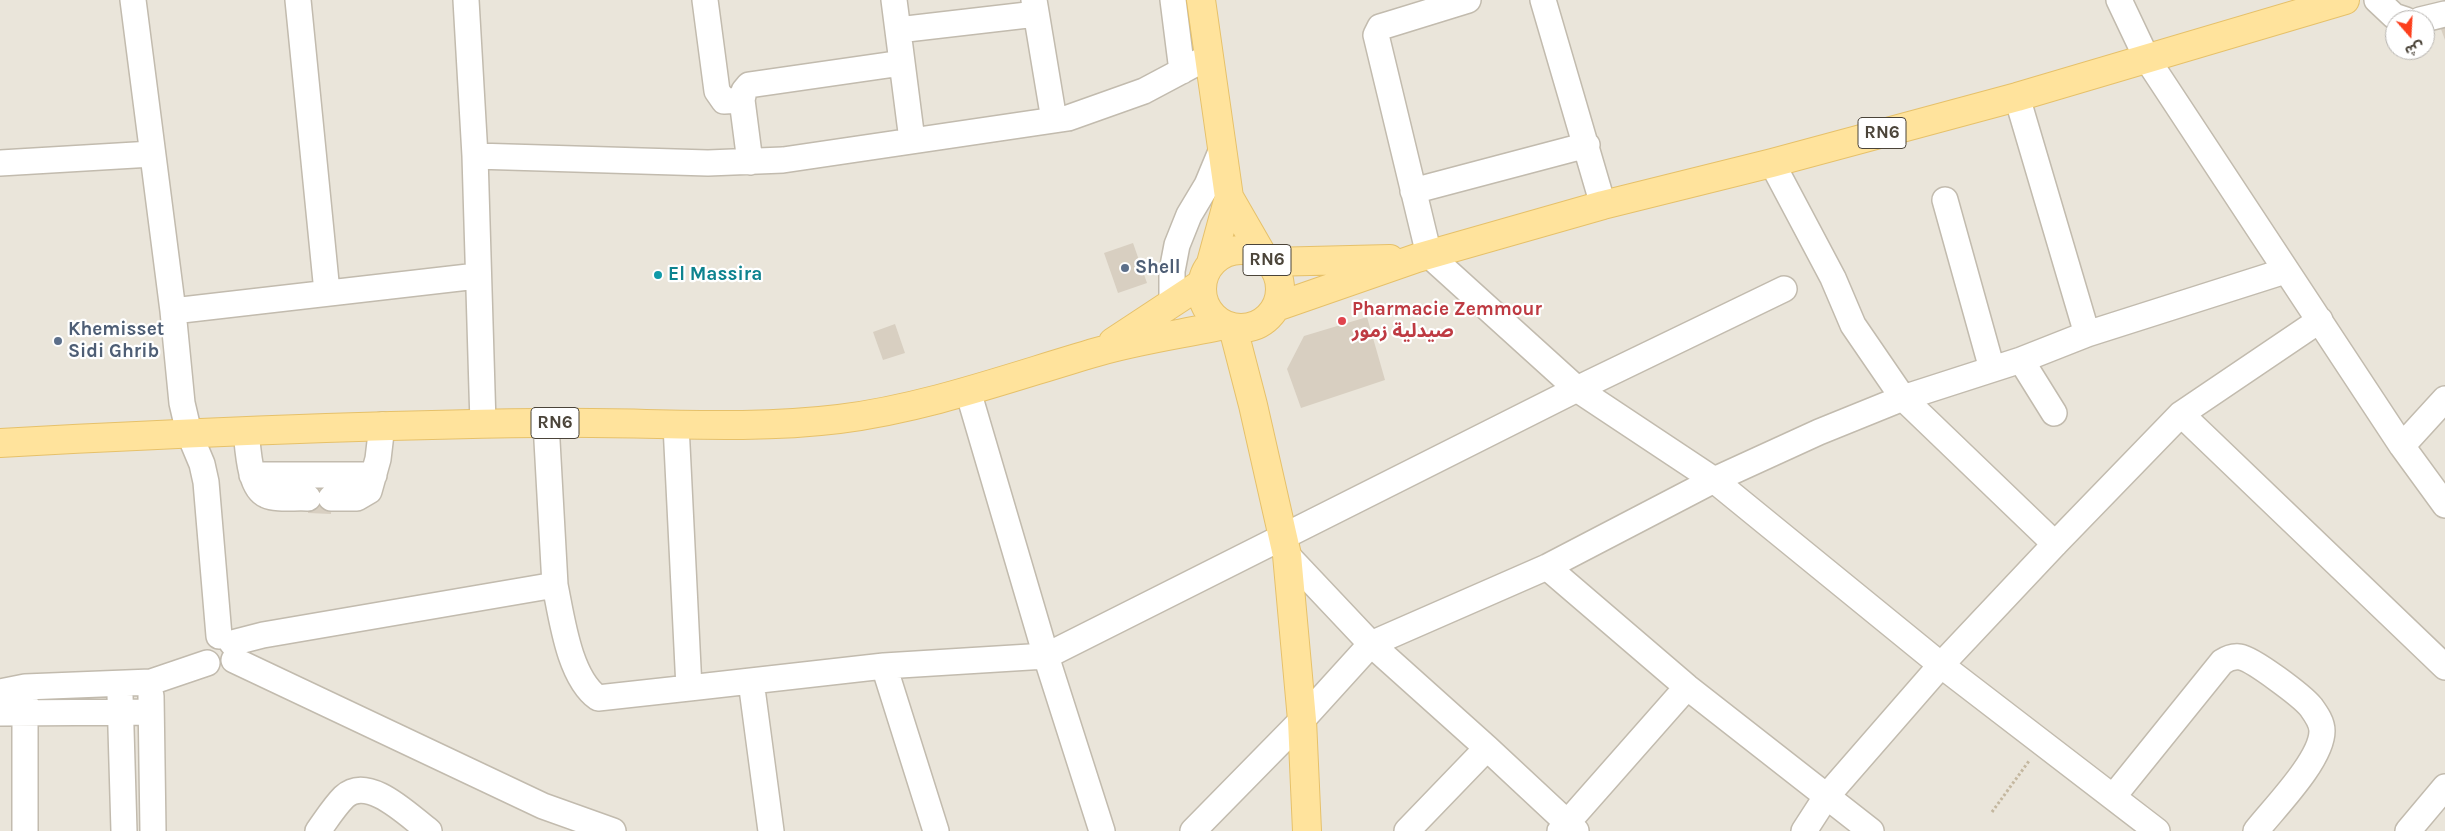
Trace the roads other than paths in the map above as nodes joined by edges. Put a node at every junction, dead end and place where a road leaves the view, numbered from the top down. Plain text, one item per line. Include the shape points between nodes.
1 (133, 0) edge
2 (298, 0) edge
3 (466, 0) edge
4 (705, 0) edge
5 (894, 0) edge
6 (1173, 0) edge
7 (1200, 0) edge
8 (1468, 0) edge
9 (1543, 0) edge
10 (2119, 0) edge
11 (2345, 0) edge
12 (2377, 0) edge
13 (1035, 7) edge
14 (2388, 10) edge
15 (898, 30) junction
16 (1208, 57) junction
17 (2147, 59) junction
18 (902, 63) junction
19 (1182, 72) junction
20 (2017, 97) junction
21 (742, 100) junction
22 (1054, 120) junction
23 (912, 140) junction
24 (1587, 144) junction
25 (1222, 149) junction
26 (152, 154) junction
27 (475, 156) junction
28 (750, 162) junction
29 (0, 163) edge
30 (1772, 163) junction
31 (1413, 191) junction
32 (1229, 197) junction
33 (1945, 200) dead end
34 (1603, 205) junction
35 (1423, 257) junction
36 (1266, 259) junction
37 (2285, 271) junction
38 (1206, 273) junction
39 (477, 276) junction
40 (1784, 289) dead end
41 (328, 292) junction
42 (1172, 303) junction
43 (172, 310) junction
44 (2320, 320) junction
45 (1247, 321) junction
46 (2087, 334) junction
47 (1101, 350) junction
48 (2021, 360) junction
49 (1992, 369) junction
50 (1577, 389) junction
51 (968, 391) junction
52 (1903, 398) junction
53 (2445, 399) edge
54 (2054, 413) dead end
55 (2182, 414) junction
56 (546, 423) junction
57 (483, 424) junction
58 (382, 425) junction
59 (676, 425) junction
60 (246, 431) junction
61 (189, 433) junction
62 (0, 443) edge
63 (2402, 446) junction
64 (252, 474) junction
65 (374, 475) junction
66 (1714, 480) junction
67 (2445, 505) edge
68 (2055, 544) junction
69 (1284, 547) junction
70 (1547, 567) junction
71 (555, 585) junction
72 (1371, 644) junction
73 (228, 646) junction
74 (1046, 656) junction
75 (1941, 665) junction
76 (884, 666) junction
77 (2445, 667) edge
78 (751, 681) junction
79 (151, 682) junction
80 (121, 683) junction
81 (25, 687) junction
82 (1687, 687) junction
83 (689, 688) junction
84 (0, 692) edge
85 (151, 712) junction
86 (0, 713) edge
87 (120, 713) junction
88 (25, 714) junction
89 (1302, 720) junction
90 (1487, 748) junction
91 (2445, 787) edge
92 (1826, 797) junction
93 (2113, 797) junction
94 (1568, 828) edge
95 (25, 831) edge
96 (124, 831) edge
97 (154, 831) edge
98 (318, 831) edge
99 (429, 831) edge
100 (613, 831) edge
101 (771, 831) edge
102 (936, 831) edge
103 (1102, 831) edge
104 (1192, 831) edge
105 (1307, 831) edge
106 (1407, 831) edge
107 (1804, 831) edge
108 (1871, 831) edge
109 (2156, 831) edge
110 (2256, 831) edge
111 (2408, 831) edge

1 - 26 street
2 - 41 street
3 - 27 street
4 - 21 street via 717,90 724,101
5 - 15 street
6 - 19 street
7 - 16 main road
8 - 31 street via 1388,24 1376,35
9 - 24 street
10 - 17 street
11 - 17 main road, RN6
12 - 14 street
13 - 15 street
13 - 22 street
15 - 18 street
16 - 19 street
16 - 25 main road
17 - 20 main road, RN6
17 - 37 street
18 - 21 street via 749,85
18 - 23 street
19 - 22 street via 1144,91
20 - 30 main road, RN6
20 - 46 street
21 - 28 street
22 - 23 street
23 - 28 street
24 - 31 street
24 - 34 street
25 - 32 main road
25 - 42 street via 1208,185 1189,215 1177,245 1172,271
26 - 29 street
26 - 43 street
27 - 28 street via 708,164
27 - 39 street
30 - 34 main road, RN6
30 - 52 street via 1833,278 1853,325
31 - 35 street
32 - 36 main road
32 - 38 main road
33 - 49 street
34 - 35 main road, RN6
35 - 36 main road, RN6
35 - 45 main road, RN6
35 - 50 street
36 - 38 main road, RN6 via 1242,249 1230,251
36 - 45 main road, RN6 via 1276,272 1280,296
37 - 44 street
37 - 46 street
38 - 42 main road, RN6
38 - 45 main road via 1202,296 1214,318
39 - 41 street
39 - 57 street
40 - 50 street
41 - 43 street
42 - 47 main road, RN6
43 - 61 street via 182,403
44 - 55 street
44 - 63 street
45 - 47 main road, RN6
45 - 69 main road via 1253,405
46 - 48 street
47 - 51 main road, RN6
48 - 49 street
48 - 54 street
49 - 52 street
50 - 66 street
50 - 69 street
51 - 59 main road, RN6 via 890,412 836,419
51 - 74 street
52 - 66 street
52 - 68 street
53 - 63 street
55 - 68 street
55 - 77 street
56 - 57 main road, RN6
56 - 59 main road, RN6
56 - 71 street
57 - 58 main road, RN6
58 - 60 main road, RN6
58 - 65 street
59 - 83 street
60 - 61 main road, RN6
60 - 64 street
61 - 62 main road, RN6
61 - 73 street via 206,482
63 - 67 street
64 - 65 street
64 - 65 street via 256,487 265,495 320,498 361,497 369,491
66 - 70 street
66 - 75 street
68 - 75 street
69 - 72 street
69 - 74 street
69 - 89 main road
70 - 72 street
70 - 82 street
71 - 73 street via 264,635
71 - 83 street via 564,631 581,680 589,692 598,698
72 - 89 street
72 - 90 street
73 - 79 street via 207,643 204,656 208,663
73 - 100 street via 543,806
74 - 76 street
74 - 103 street
75 - 92 street
75 - 93 street
76 - 78 street
76 - 102 street
78 - 83 street
78 - 101 street
79 - 80 street
79 - 85 street
80 - 81 street
80 - 87 street
81 - 84 street
81 - 88 street
82 - 92 street
82 - 94 street
85 - 87 street
85 - 97 street
86 - 88 street
87 - 88 street
87 - 96 street
88 - 95 street
89 - 104 street
89 - 105 main road
90 - 94 street
90 - 106 street
91 - 111 street
92 - 107 street
92 - 108 street
93 - 109 street
93 - 110 street via 2222,662 2239,656 2268,673 2310,706 2320,721 2322,731 2311,763
98 - 99 street via 344,797 351,792 368,790 377,792

